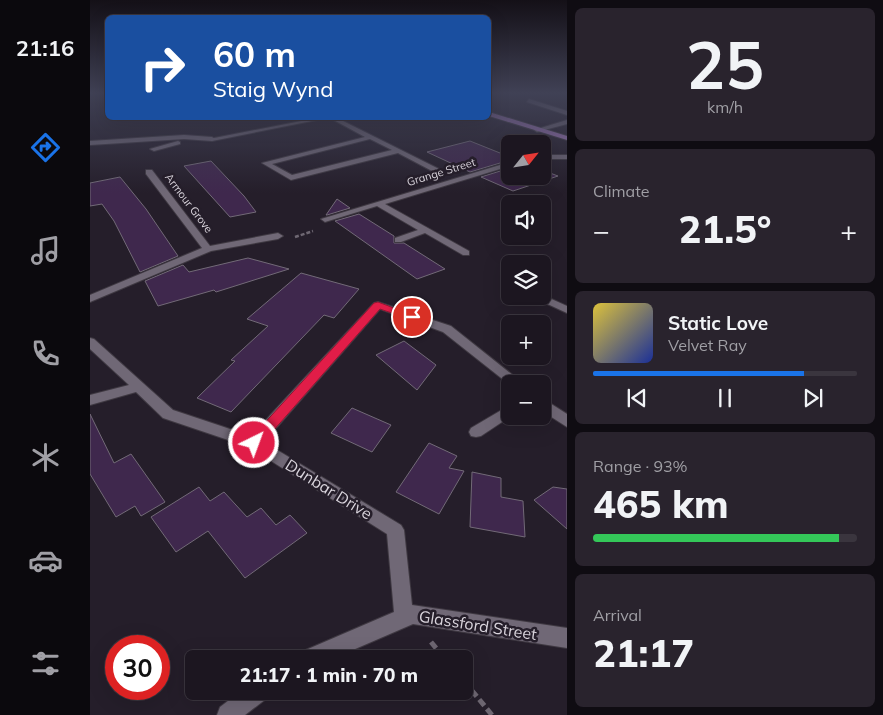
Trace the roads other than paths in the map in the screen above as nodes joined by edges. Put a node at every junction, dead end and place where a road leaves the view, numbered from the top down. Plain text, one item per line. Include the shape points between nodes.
1 (279, 126) edge
2 (350, 126) edge
3 (526, 126) edge
4 (551, 126) edge
5 (537, 130) junction
6 (371, 137) junction
7 (198, 138) junction
8 (567, 138) edge
9 (90, 143) edge
10 (154, 149) dead end
11 (399, 151) junction
12 (567, 157) edge
13 (551, 158) edge
14 (501, 167) edge
15 (437, 170) dead end
16 (149, 172) dead end
17 (378, 203) junction
18 (325, 219) road end
19 (426, 230) junction
20 (278, 236) road end
21 (398, 240) dead end
22 (208, 249) junction
23 (466, 253) dead end
24 (90, 299) edge
25 (551, 302) edge
26 (567, 310) edge
27 (90, 342) edge
28 (506, 375) edge
29 (138, 387) junction
30 (90, 400) edge
31 (551, 410) edge
32 (501, 416) edge
33 (567, 422) edge
34 (476, 432) dead end
35 (254, 443) junction
36 (404, 617) junction
37 (567, 638) edge
38 (329, 650) edge
39 (247, 700) edge
40 (228, 715) edge

1 - 7 street via 212,139
2 - 6 street
3 - 5 main road
4 - 5 street
5 - 8 main road
6 - 11 street
6 - 11 street via 266,163 291,178
7 - 9 street
7 - 10 street
11 - 15 street
12 - 13 street
14 - 17 street, Grange Street
16 - 22 street, Armour Grove
17 - 18 street, Grange Street
17 - 19 street
19 - 21 street
19 - 23 street
20 - 22 street, Armour Grove
22 - 24 street, Armour Grove
25 - 26 street
27 - 29 street, Dunbar Drive
28 - 35 street via 447,329 378,305
29 - 30 street
29 - 35 street, Dunbar Drive via 168,414
31 - 33 street
32 - 34 street
35 - 36 street, Dunbar Drive via 395,530
36 - 37 street, Glassford Street via 414,614
36 - 38 street, Glassford Street
39 - 40 street

